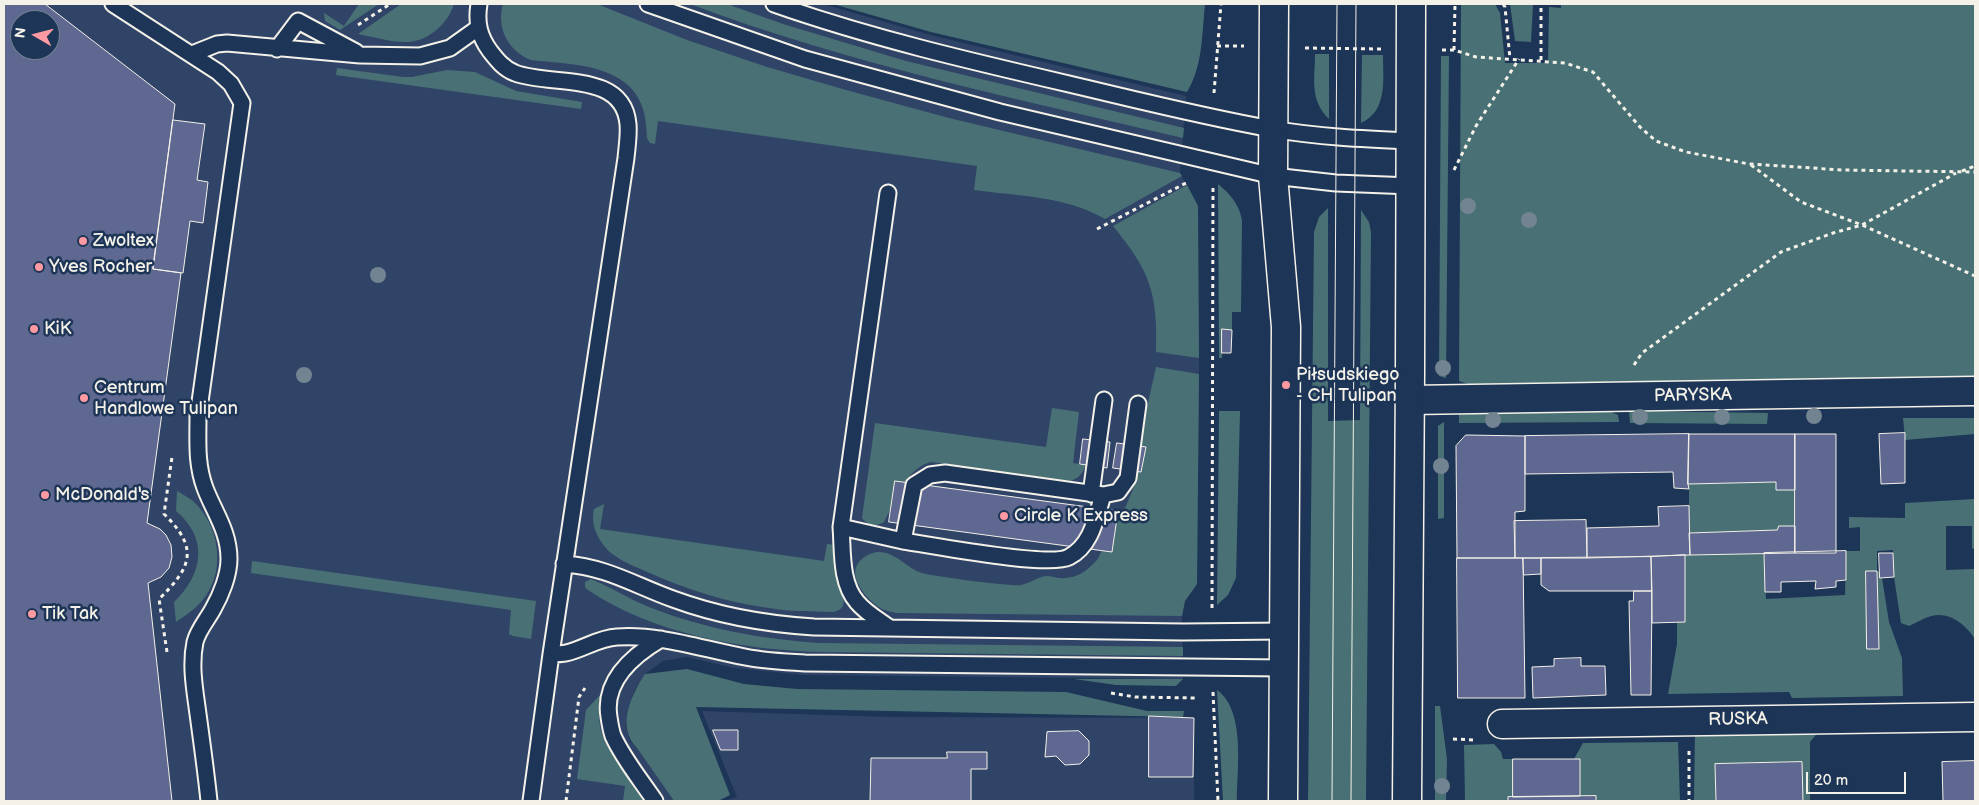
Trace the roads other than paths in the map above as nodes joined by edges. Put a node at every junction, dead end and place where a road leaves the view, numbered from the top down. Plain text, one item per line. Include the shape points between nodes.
1 (113, 4) edge
2 (479, 4) edge
3 (648, 4) edge
4 (774, 4) edge
5 (1274, 4) edge
6 (1411, 4) edge
7 (478, 28) junction
8 (277, 49) junction
9 (192, 54) junction
10 (360, 55) junction
11 (1272, 129) junction
12 (1411, 141) junction
13 (1274, 176) junction
14 (1411, 186) junction
15 (888, 193) dead end
16 (1975, 391) edge
17 (1104, 400) dead end
18 (1410, 400) junction
19 (1138, 404) dead end
20 (1097, 494) junction
21 (841, 527) junction
22 (903, 541) junction
23 (564, 564) junction
24 (890, 628) junction
25 (1285, 631) junction
26 (661, 639) junction
27 (551, 654) junction
28 (1285, 668) junction
29 (1975, 716) edge
30 (1502, 724) dead end
31 (209, 801) edge
32 (532, 801) edge
33 (655, 801) edge
34 (1284, 801) edge
35 (1407, 801) edge

1 - 9 lane
2 - 7 lane
3 - 13 lane via 857,74 1000,112
4 - 11 lane via 941,54
5 - 11 main road
6 - 12 main road
7 - 10 lane via 450,48 434,53 405,57
7 - 23 lane via 497,60 513,72 604,89 617,98 628,123 626,158
8 - 9 lane via 227,43
8 - 10 lane
8 - 10 lane via 298,21
9 - 31 lane via 231,84 242,103 198,416 198,465 224,527 229,557 225,581 214,608 200,629 193,656
11 - 12 lane via 1336,138
11 - 13 main road
12 - 14 main road
13 - 14 lane
13 - 25 main road via 1286,328
14 - 18 main road
15 - 21 lane
16 - 18 main road, PARYSKA
17 - 20 lane
18 - 35 main road
19 - 20 lane via 1128,478 1118,492
20 - 22 lane via 1088,541 1069,558 1041,561
20 - 22 lane via 946,473 930,475 914,485
21 - 22 lane
21 - 24 lane via 849,590 866,611
23 - 24 lane via 598,569 673,599 737,618 814,627
23 - 27 lane
24 - 25 lane
25 - 28 main road
26 - 27 lane via 616,636 567,653
26 - 28 lane via 775,662
26 - 33 lane via 643,650 617,677 609,694 608,712 612,734
27 - 32 lane
28 - 34 main road
29 - 30 main road, RUSKA

